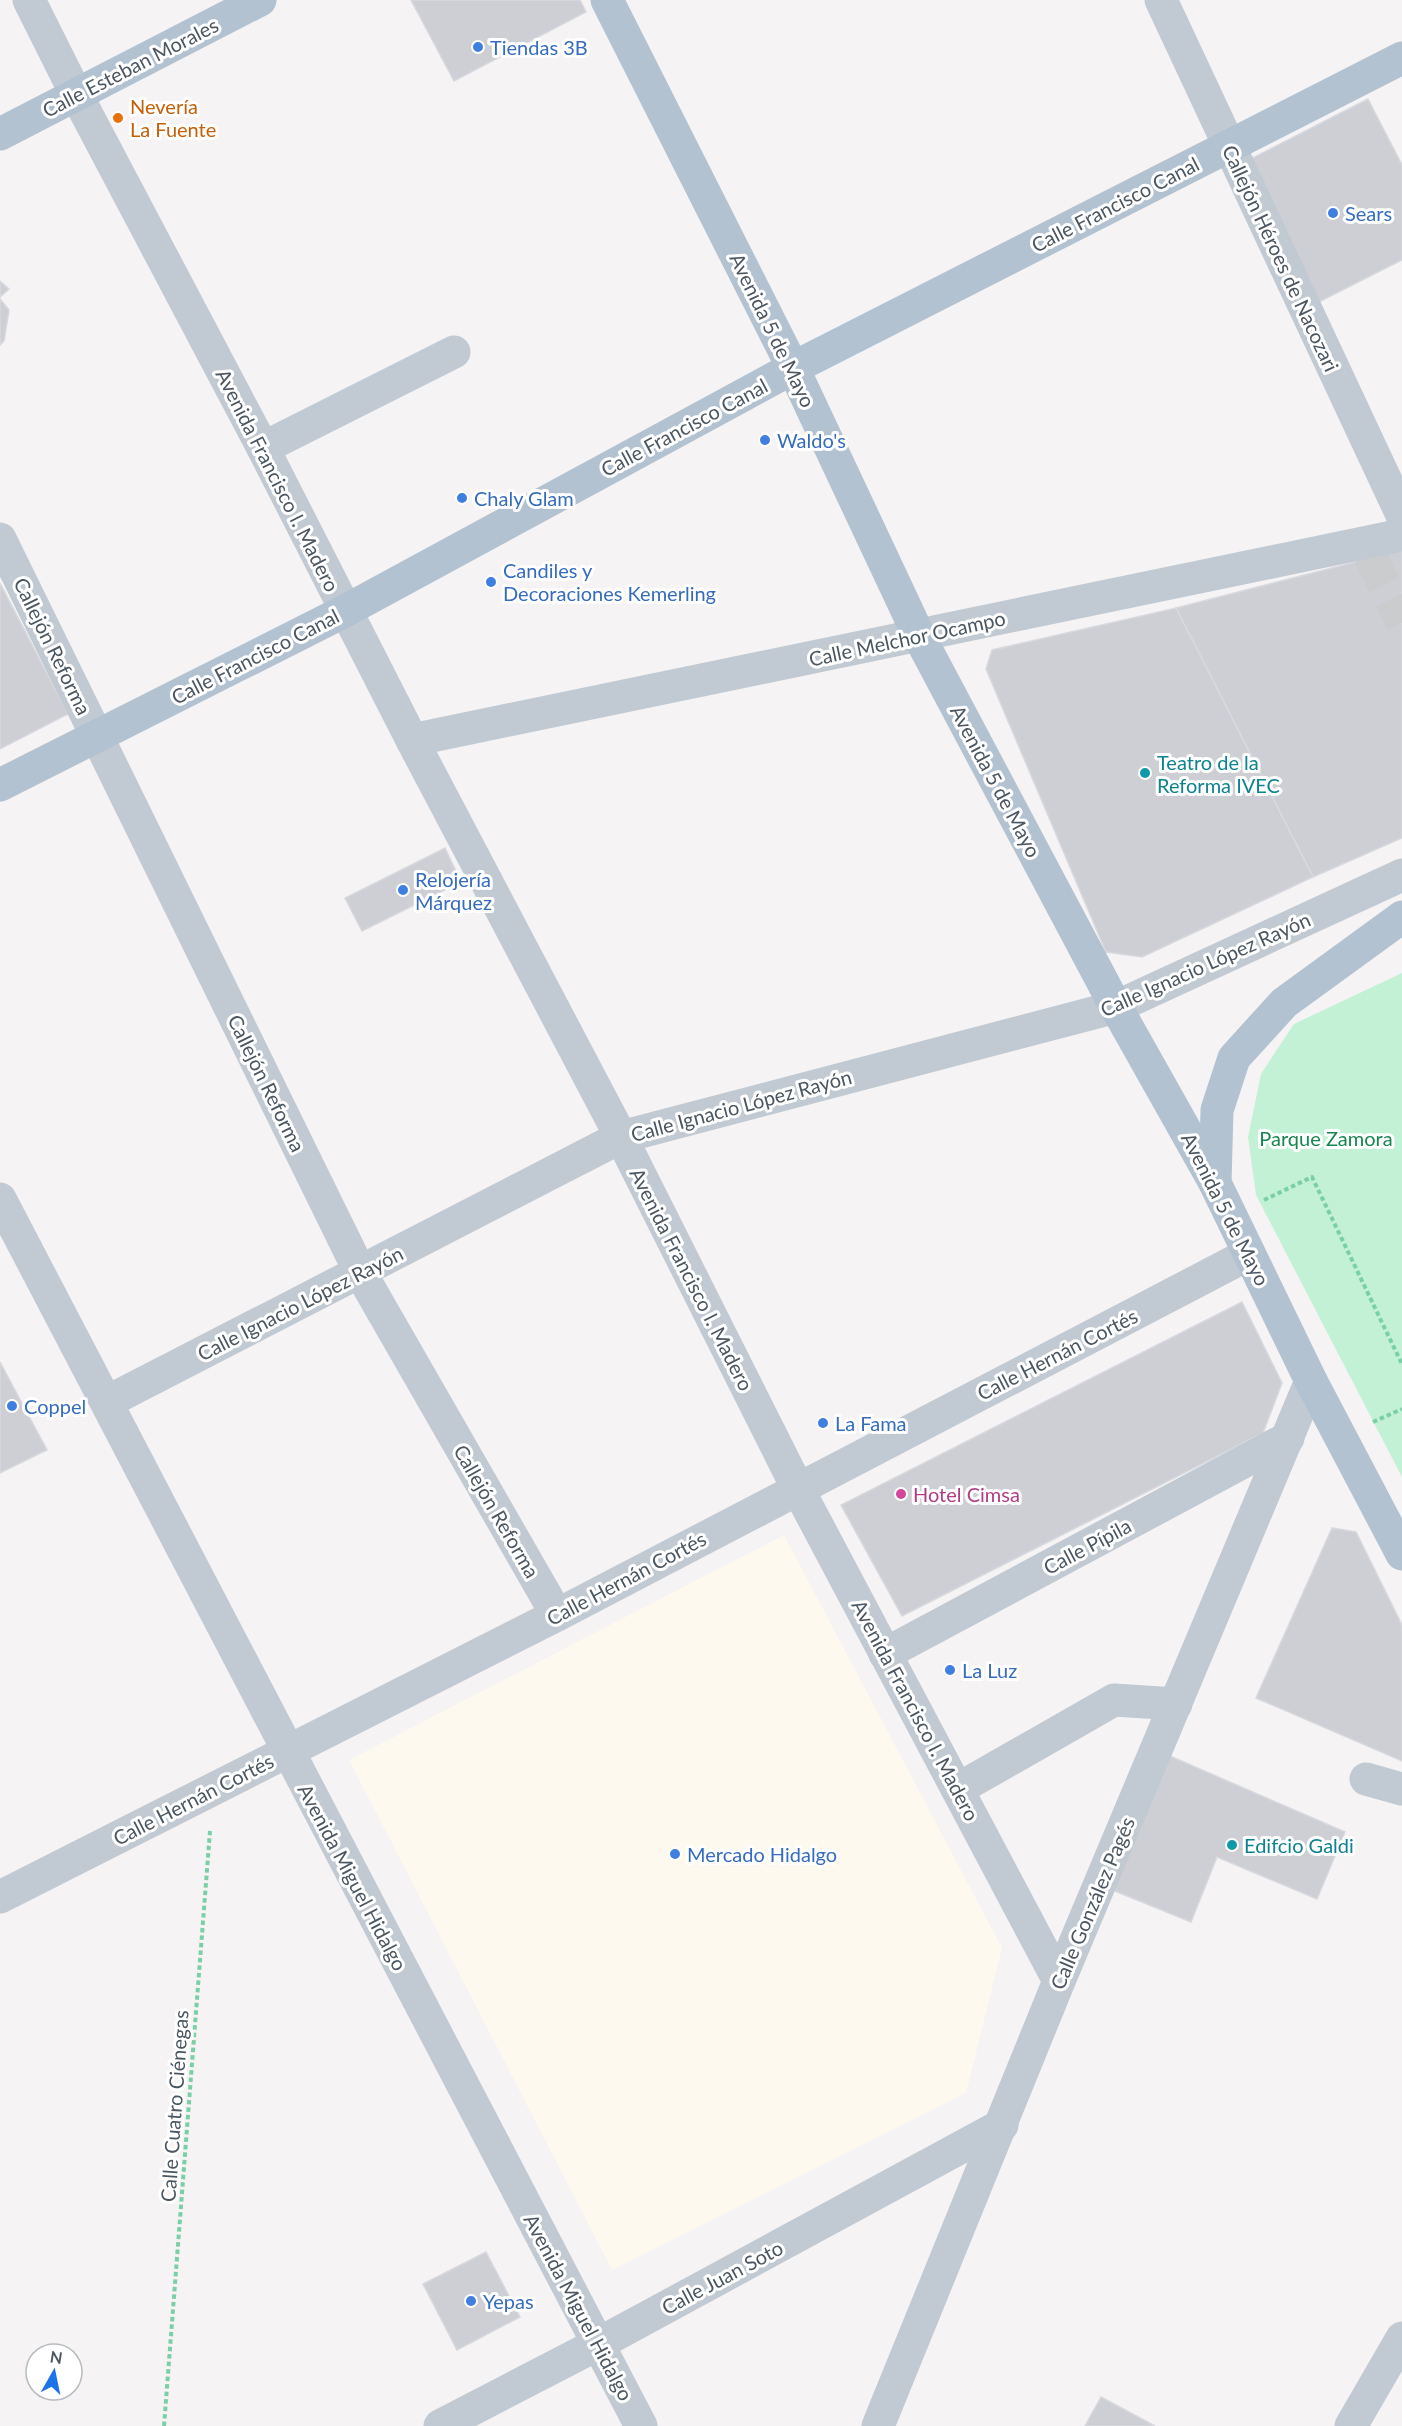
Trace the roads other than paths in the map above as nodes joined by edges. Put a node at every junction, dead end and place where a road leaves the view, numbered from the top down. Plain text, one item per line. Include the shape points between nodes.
1 (29, 0) edge
2 (260, 0) edge
3 (607, 0) edge
4 (1161, 0) edge
5 (1402, 58) edge
6 (76, 94) junction
7 (0, 134) edge
8 (1229, 146) junction
9 (454, 352) dead end
10 (793, 368) junction
11 (263, 448) junction
12 (1402, 515) edge
13 (1402, 535) edge
14 (0, 538) edge
15 (345, 611) junction
16 (919, 636) junction
17 (98, 735) junction
18 (412, 740) junction
19 (0, 785) edge
20 (1402, 875) edge
21 (1402, 917) edge
22 (1116, 1007) junction
23 (621, 1137) junction
24 (1215, 1183) junction
25 (0, 1199) edge
26 (1250, 1254) junction
27 (360, 1272) junction
28 (1311, 1381) junction
29 (107, 1402) junction
30 (1288, 1438) junction
31 (798, 1488) junction
32 (1402, 1554) edge
33 (556, 1615) junction
34 (885, 1654) junction
35 (1176, 1704) junction
36 (287, 1752) junction
37 (1366, 1779) dead end
38 (1402, 1789) edge
39 (958, 1790) junction
40 (0, 1897) edge
41 (1059, 1981) junction
42 (1002, 2125) junction
43 (1402, 2338) edge
44 (598, 2344) junction
45 (440, 2426) edge
46 (641, 2426) edge
47 (878, 2426) edge
48 (1351, 2426) edge

1 - 6 street, Avenida Francisco I. Madero
2 - 6 main road, Calle Esteban Morales
3 - 10 main road, Avenida 5 de Mayo
4 - 8 street, Callejón Héroes de Nacozari
5 - 8 main road, Calle Francisco Canal
6 - 7 main road, Calle Esteban Morales
6 - 11 street, Avenida Francisco I. Madero
8 - 10 main road, Calle Francisco Canal
8 - 12 street, Callejón Héroes de Nacozari
9 - 11 street
10 - 15 main road, Calle Francisco Canal
10 - 16 main road, Avenida 5 de Mayo
11 - 15 street, Avenida Francisco I. Madero
13 - 16 street, Calle Melchor Ocampo via 1368,549
14 - 17 street, Callejón Reforma
15 - 17 main road, Calle Francisco Canal
15 - 18 street, Avenida Francisco I. Madero
16 - 18 street, Calle Melchor Ocampo
16 - 22 main road, Avenida 5 de Mayo
17 - 19 main road, Calle Francisco Canal
17 - 27 street, Callejón Reforma
18 - 23 street, Avenida Francisco I. Madero
20 - 22 street, Calle Ignacio López Rayón
21 - 24 main road via 1284,1003 1234,1058 1217,1110
22 - 23 street, Calle Ignacio López Rayón
22 - 24 main road, Avenida 5 de Mayo
23 - 27 street, Calle Ignacio López Rayón
23 - 31 street, Avenida Francisco I. Madero
24 - 26 main road, Avenida 5 de Mayo
25 - 29 street, Avenida Miguel Hidalgo
26 - 28 main road, Avenida 5 de Mayo
26 - 31 street, Calle Hernán Cortés
27 - 29 street, Calle Ignacio López Rayón
27 - 33 street, Callejón Reforma
28 - 30 street, Calle González Pagés
28 - 32 main road, Avenida 5 de Mayo
29 - 36 street, Avenida Miguel Hidalgo
30 - 34 street, Calle Pípila
30 - 35 street, Calle González Pagés
31 - 33 street, Calle Hernán Cortés
31 - 34 street, Avenida Francisco I. Madero
33 - 36 street, Calle Hernán Cortés
34 - 39 street, Avenida Francisco I. Madero
35 - 39 street via 1114,1700
35 - 41 street, Calle González Pagés
36 - 40 street, Calle Hernán Cortés
36 - 44 street, Avenida Miguel Hidalgo
37 - 38 street
39 - 41 street, Avenida Francisco I. Madero
41 - 42 street, Calle González Pagés
42 - 44 street, Calle Juan Soto
42 - 47 street, Calle González Pagés
43 - 48 street
44 - 45 street, Calle Juan Soto
44 - 46 street, Avenida Miguel Hidalgo

